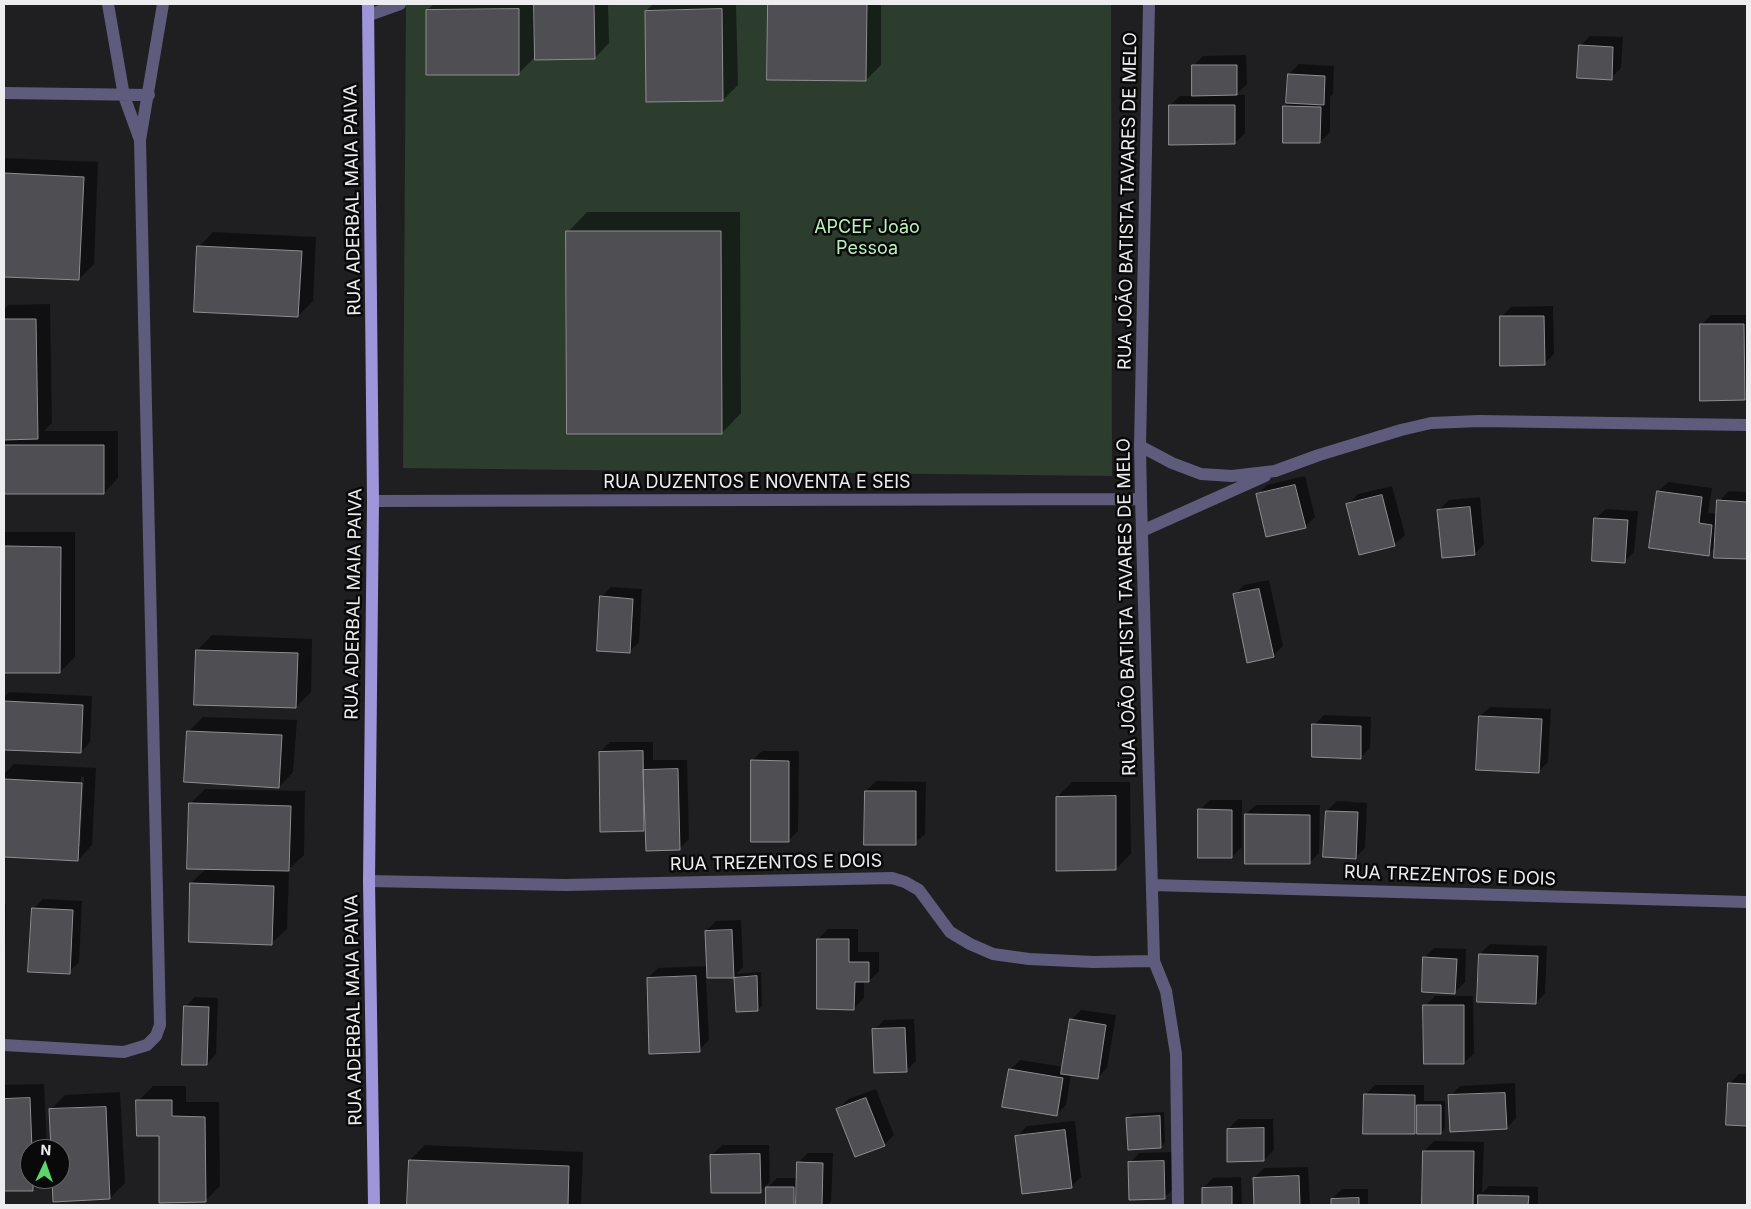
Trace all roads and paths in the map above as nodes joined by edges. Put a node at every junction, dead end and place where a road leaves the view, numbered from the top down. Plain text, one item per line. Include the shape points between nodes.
1 (108, 4) edge
2 (163, 4) edge
3 (400, 4) edge
4 (1149, 4) edge
5 (369, 9) edge
6 (4, 93) edge
7 (149, 95) junction
8 (124, 96) junction
9 (140, 140) junction
10 (1747, 425) edge
11 (1140, 446) junction
12 (1275, 471) junction
13 (1141, 499) junction
14 (373, 501) junction
15 (1142, 531) junction
16 (369, 881) junction
17 (1152, 885) junction
18 (1747, 902) edge
19 (1154, 961) junction
20 (4, 1045) edge
21 (374, 1205) edge
22 (1178, 1205) edge

1 - 8 street
2 - 7 street
3 - 5 street
4 - 11 street, RUA JOÃO BATISTA TAVARES DE MELO
5 - 14 main road, RUA ADERBAL MAIA PAIVA
6 - 8 street
7 - 8 street
7 - 9 street
8 - 9 street
9 - 20 street via 160,1025 156,1036 147,1045 124,1052
10 - 12 street via 1432,423
11 - 12 street via 1201,474 1232,476
11 - 13 street, RUA JOÃO BATISTA TAVARES DE MELO
12 - 15 street
13 - 14 street, RUA DUZENTOS E NOVENTA E SEIS
13 - 15 street, RUA JOÃO BATISTA TAVARES DE MELO
14 - 16 main road, RUA ADERBAL MAIA PAIVA
15 - 17 street, RUA JOÃO BATISTA TAVARES DE MELO
16 - 19 street, RUA TREZENTOS E DOIS via 566,885 892,878 919,890 950,932 993,954 1075,961
16 - 21 main road, RUA ADERBAL MAIA PAIVA
17 - 18 street, RUA TREZENTOS E DOIS
17 - 19 street, RUA JOÃO BATISTA TAVARES DE MELO
19 - 22 street, RUA JOÃO BATISTA TAVARES DE MELO via 1166,991 1176,1054

